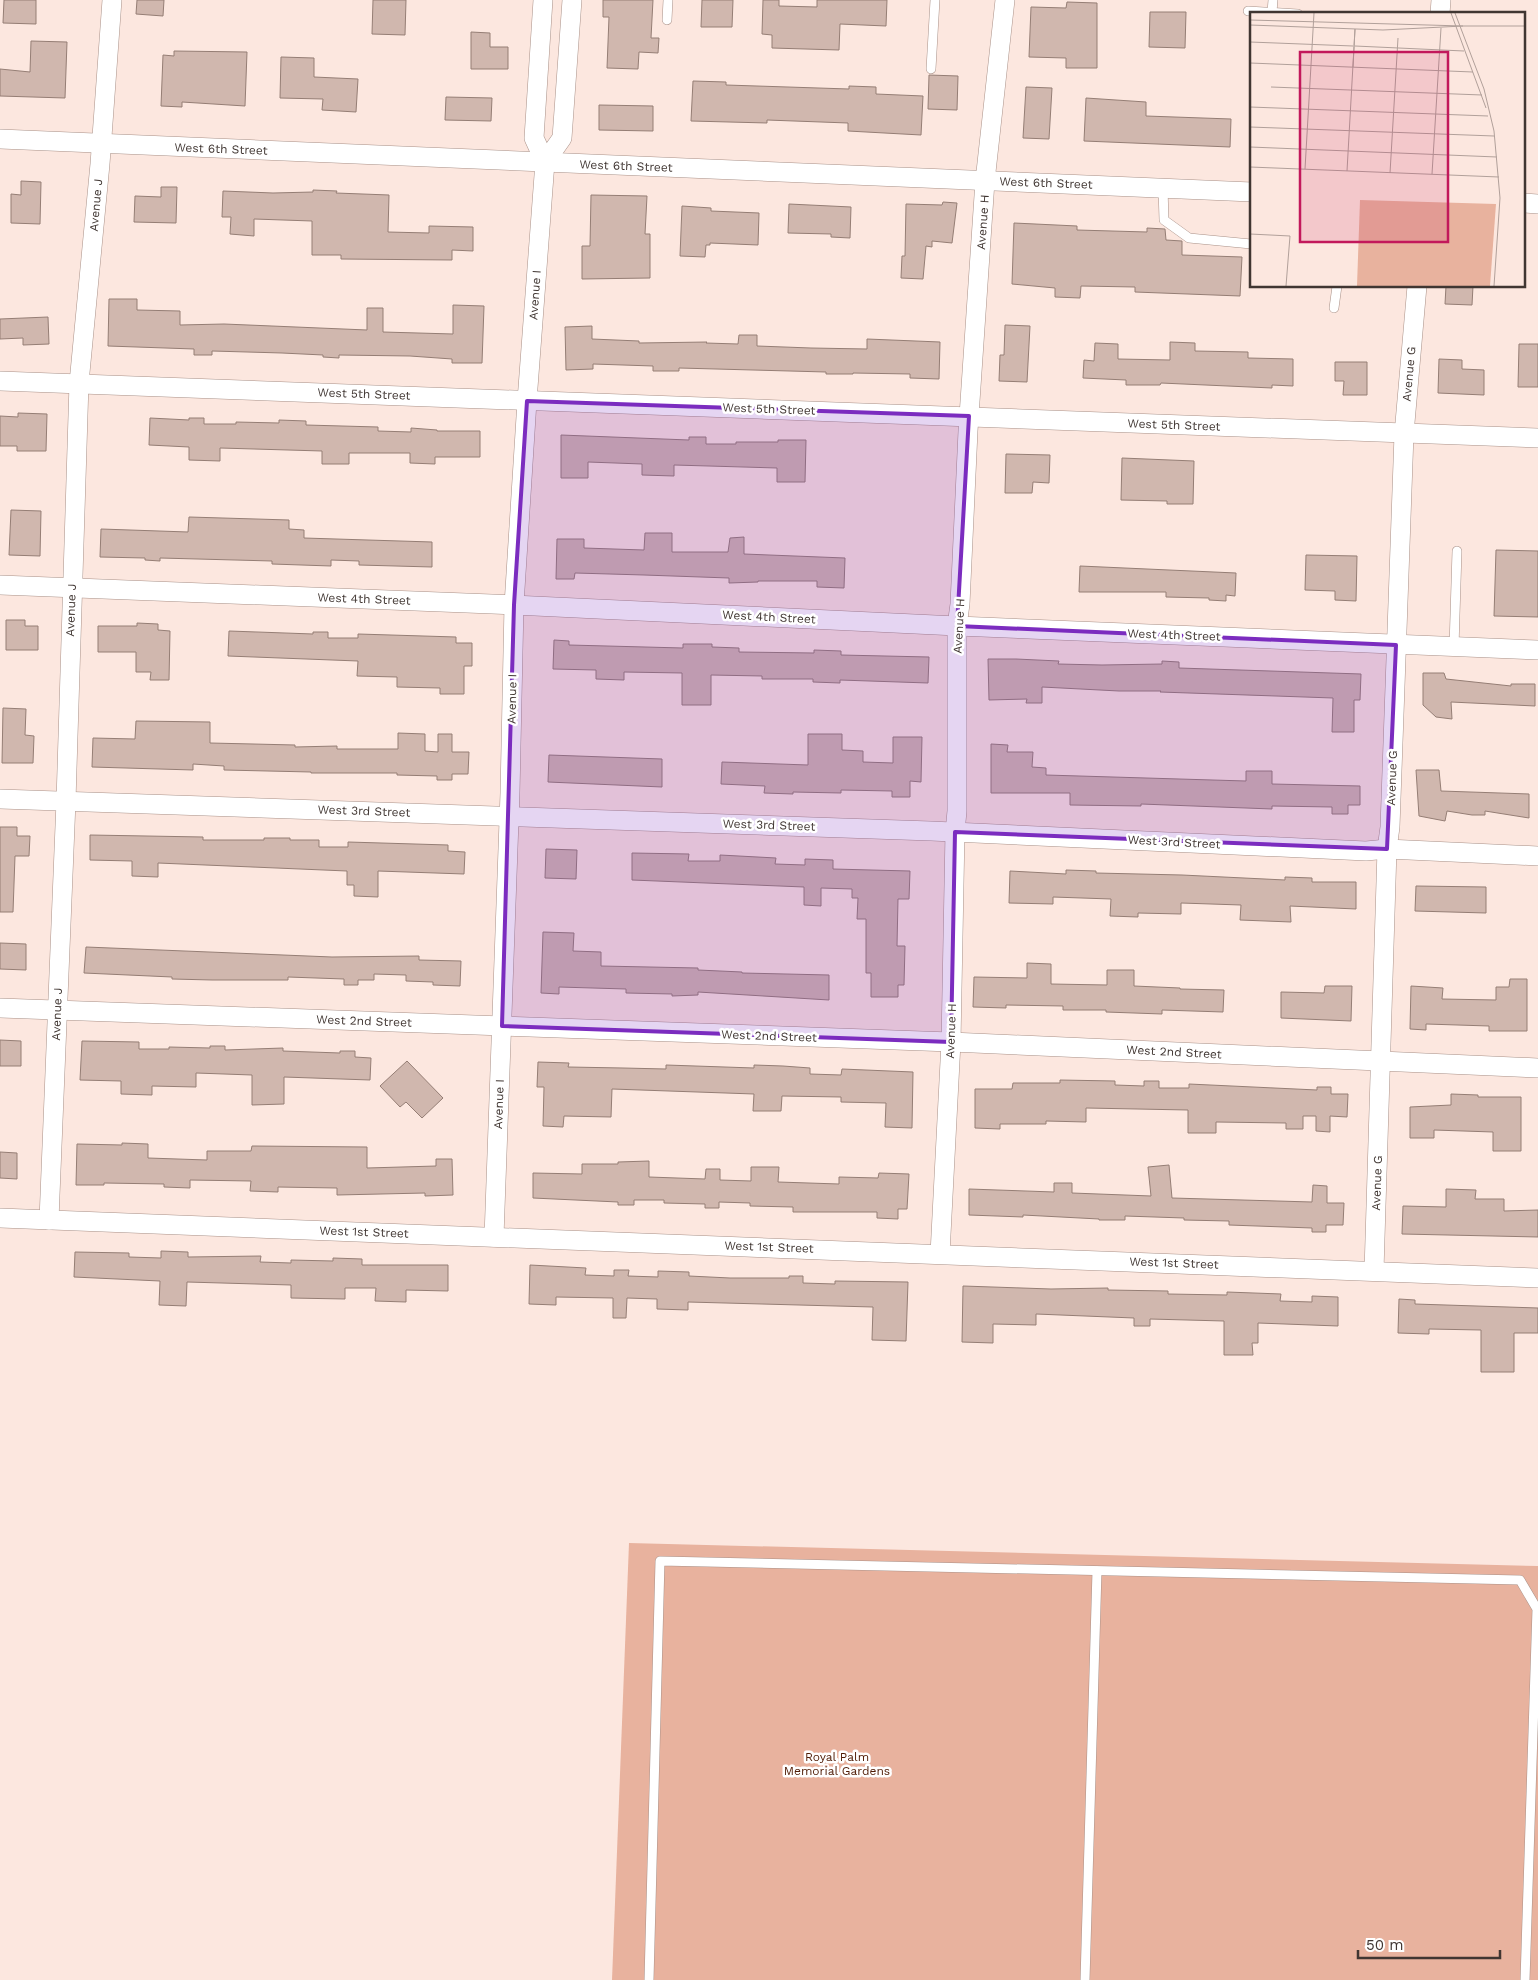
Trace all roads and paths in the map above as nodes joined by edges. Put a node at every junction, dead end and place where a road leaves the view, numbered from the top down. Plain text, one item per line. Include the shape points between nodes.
1 (112, 0) edge
2 (543, 0) edge
3 (572, 0) edge
4 (668, 0) edge
5 (935, 0) edge
6 (1005, 0) edge
7 (1273, 0) edge
8 (1248, 11) dead end
9 (1272, 12) joint
10 (667, 20) dead end
11 (930, 69) dead end
12 (0, 139) edge
13 (101, 144) junction
14 (545, 162) junction
15 (985, 181) junction
16 (1163, 188) junction
17 (1250, 192) edge
18 (1250, 244) edge
19 (1336, 288) edge
20 (1417, 288) edge
21 (1334, 308) dead end
22 (0, 381) edge
23 (79, 383) junction
24 (527, 401) junction
25 (969, 416) junction
26 (1404, 434) junction
27 (1538, 438) edge
28 (1457, 551) dead end
29 (0, 585) edge
30 (72, 587) junction
31 (514, 605) junction
32 (957, 626) junction
33 (1396, 645) junction
34 (1454, 647) junction
35 (1538, 650) edge
36 (0, 798) edge
37 (66, 801) junction
38 (509, 816) junction
39 (955, 832) junction
40 (1387, 849) junction
41 (1538, 856) edge
42 (0, 1008) edge
43 (58, 1010) junction
44 (502, 1026) junction
45 (951, 1042) junction
46 (1382, 1062) junction
47 (1538, 1068) edge
48 (0, 1218) edge
49 (49, 1220) junction
50 (494, 1237) junction
51 (940, 1254) junction
52 (1374, 1271) junction
53 (1538, 1278) edge
54 (1097, 1571) junction
55 (649, 1980) edge
56 (1085, 1980) edge
57 (1525, 1980) edge

1 - 13 street, Avenue J
2 - 14 street, Avenue I via 534,138
3 - 14 street via 562,138
4 - 10 lane
5 - 11 lane
6 - 15 street, Avenue H
7 - 9 lane
8 - 9 lane
12 - 13 street, West 6th Street
13 - 14 street, West 6th Street
13 - 23 street, Avenue J
14 - 15 street, West 6th Street
14 - 24 street, Avenue I
15 - 16 street, West 6th Street
15 - 25 street, Avenue H
16 - 17 street, West 6th Street
16 - 18 lane via 1164,220 1189,238
19 - 21 lane
20 - 26 street, Avenue G
22 - 23 street, West 5th Street
23 - 24 street, West 5th Street
23 - 30 street, Avenue J
24 - 25 street, West 5th Street
24 - 31 street, Avenue I
25 - 26 street, West 5th Street
25 - 32 street, Avenue H
26 - 27 street, West 5th Street
26 - 33 street, Avenue G
28 - 34 lane
29 - 30 street, West 4th Street
30 - 31 street, West 4th Street
30 - 37 street, Avenue J
31 - 32 street, West 4th Street
31 - 38 street, Avenue I
32 - 33 street, West 4th Street
32 - 39 street, Avenue H
33 - 34 street, West 4th Street
33 - 40 street, Avenue G
34 - 35 street, West 4th Street
36 - 37 street, West 3rd Street
37 - 38 street, West 3rd Street
37 - 43 street, Avenue J
38 - 39 street, West 3rd Street
38 - 44 street, Avenue I
39 - 40 street, West 3rd Street via 1357,851
39 - 45 street, Avenue H
40 - 41 street, West 3rd Street
40 - 46 street, Avenue G
42 - 43 street, West 2nd Street
43 - 44 street, West 2nd Street
43 - 49 street, Avenue J
44 - 45 street, West 2nd Street
44 - 50 street, Avenue I
45 - 46 street, West 2nd Street
45 - 51 street, Avenue H
46 - 47 street, West 2nd Street
46 - 52 street, Avenue G
48 - 49 street, West 1st Street
49 - 50 street, West 1st Street
50 - 51 street, West 1st Street
51 - 52 street, West 1st Street
52 - 53 street, West 1st Street
54 - 55 lane via 660,1561
54 - 56 lane
54 - 57 lane via 1520,1580 1537,1609

